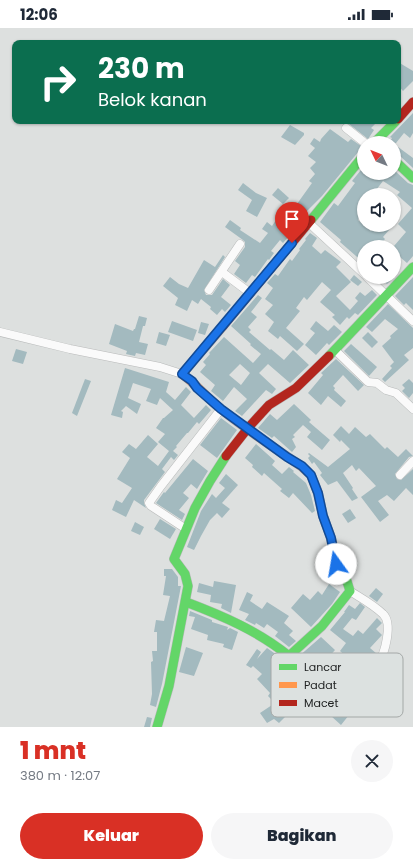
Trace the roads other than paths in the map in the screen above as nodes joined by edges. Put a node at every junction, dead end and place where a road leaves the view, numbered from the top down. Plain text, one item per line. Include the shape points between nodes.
1 (413, 102) edge
2 (401, 116) edge
3 (393, 124) edge
4 (346, 128) dead end
5 (382, 136) edge
6 (357, 137) edge
7 (357, 164) edge
8 (401, 167) edge
9 (413, 178) edge
10 (309, 223) junction
11 (240, 244) dead end
12 (413, 267) edge
13 (357, 268) edge
14 (222, 272) junction
15 (374, 284) edge
16 (209, 290) dead end
17 (250, 292) junction
18 (386, 295) junction
19 (413, 321) edge
20 (0, 332) edge
21 (335, 350) junction
22 (182, 374) junction
23 (221, 409) junction
24 (413, 409) edge
25 (247, 428) junction
26 (413, 461) edge
27 (400, 475) dead end
28 (186, 529) junction
29 (350, 591) junction
30 (186, 602) junction
31 (285, 653) edge
32 (292, 653) edge
33 (382, 653) edge
34 (156, 727) edge

1 - 2 street
3 - 5 street
4 - 6 street
7 - 10 street
8 - 9 street
10 - 13 street
10 - 17 street
11 - 14 street
12 - 18 street
14 - 16 street
14 - 17 street
15 - 18 street
17 - 22 street
18 - 19 street
18 - 21 street
20 - 22 street
21 - 24 street via 368,382 396,394
21 - 25 street via 299,385 276,400
22 - 23 street
23 - 25 street
23 - 28 street via 149,503
25 - 28 street via 216,471
25 - 29 street via 311,475 331,538 336,564 345,575
26 - 27 street
28 - 30 street via 174,559 188,578
29 - 32 street via 318,629
29 - 33 street via 384,614 388,630
30 - 31 street via 228,618
30 - 34 street via 169,686

